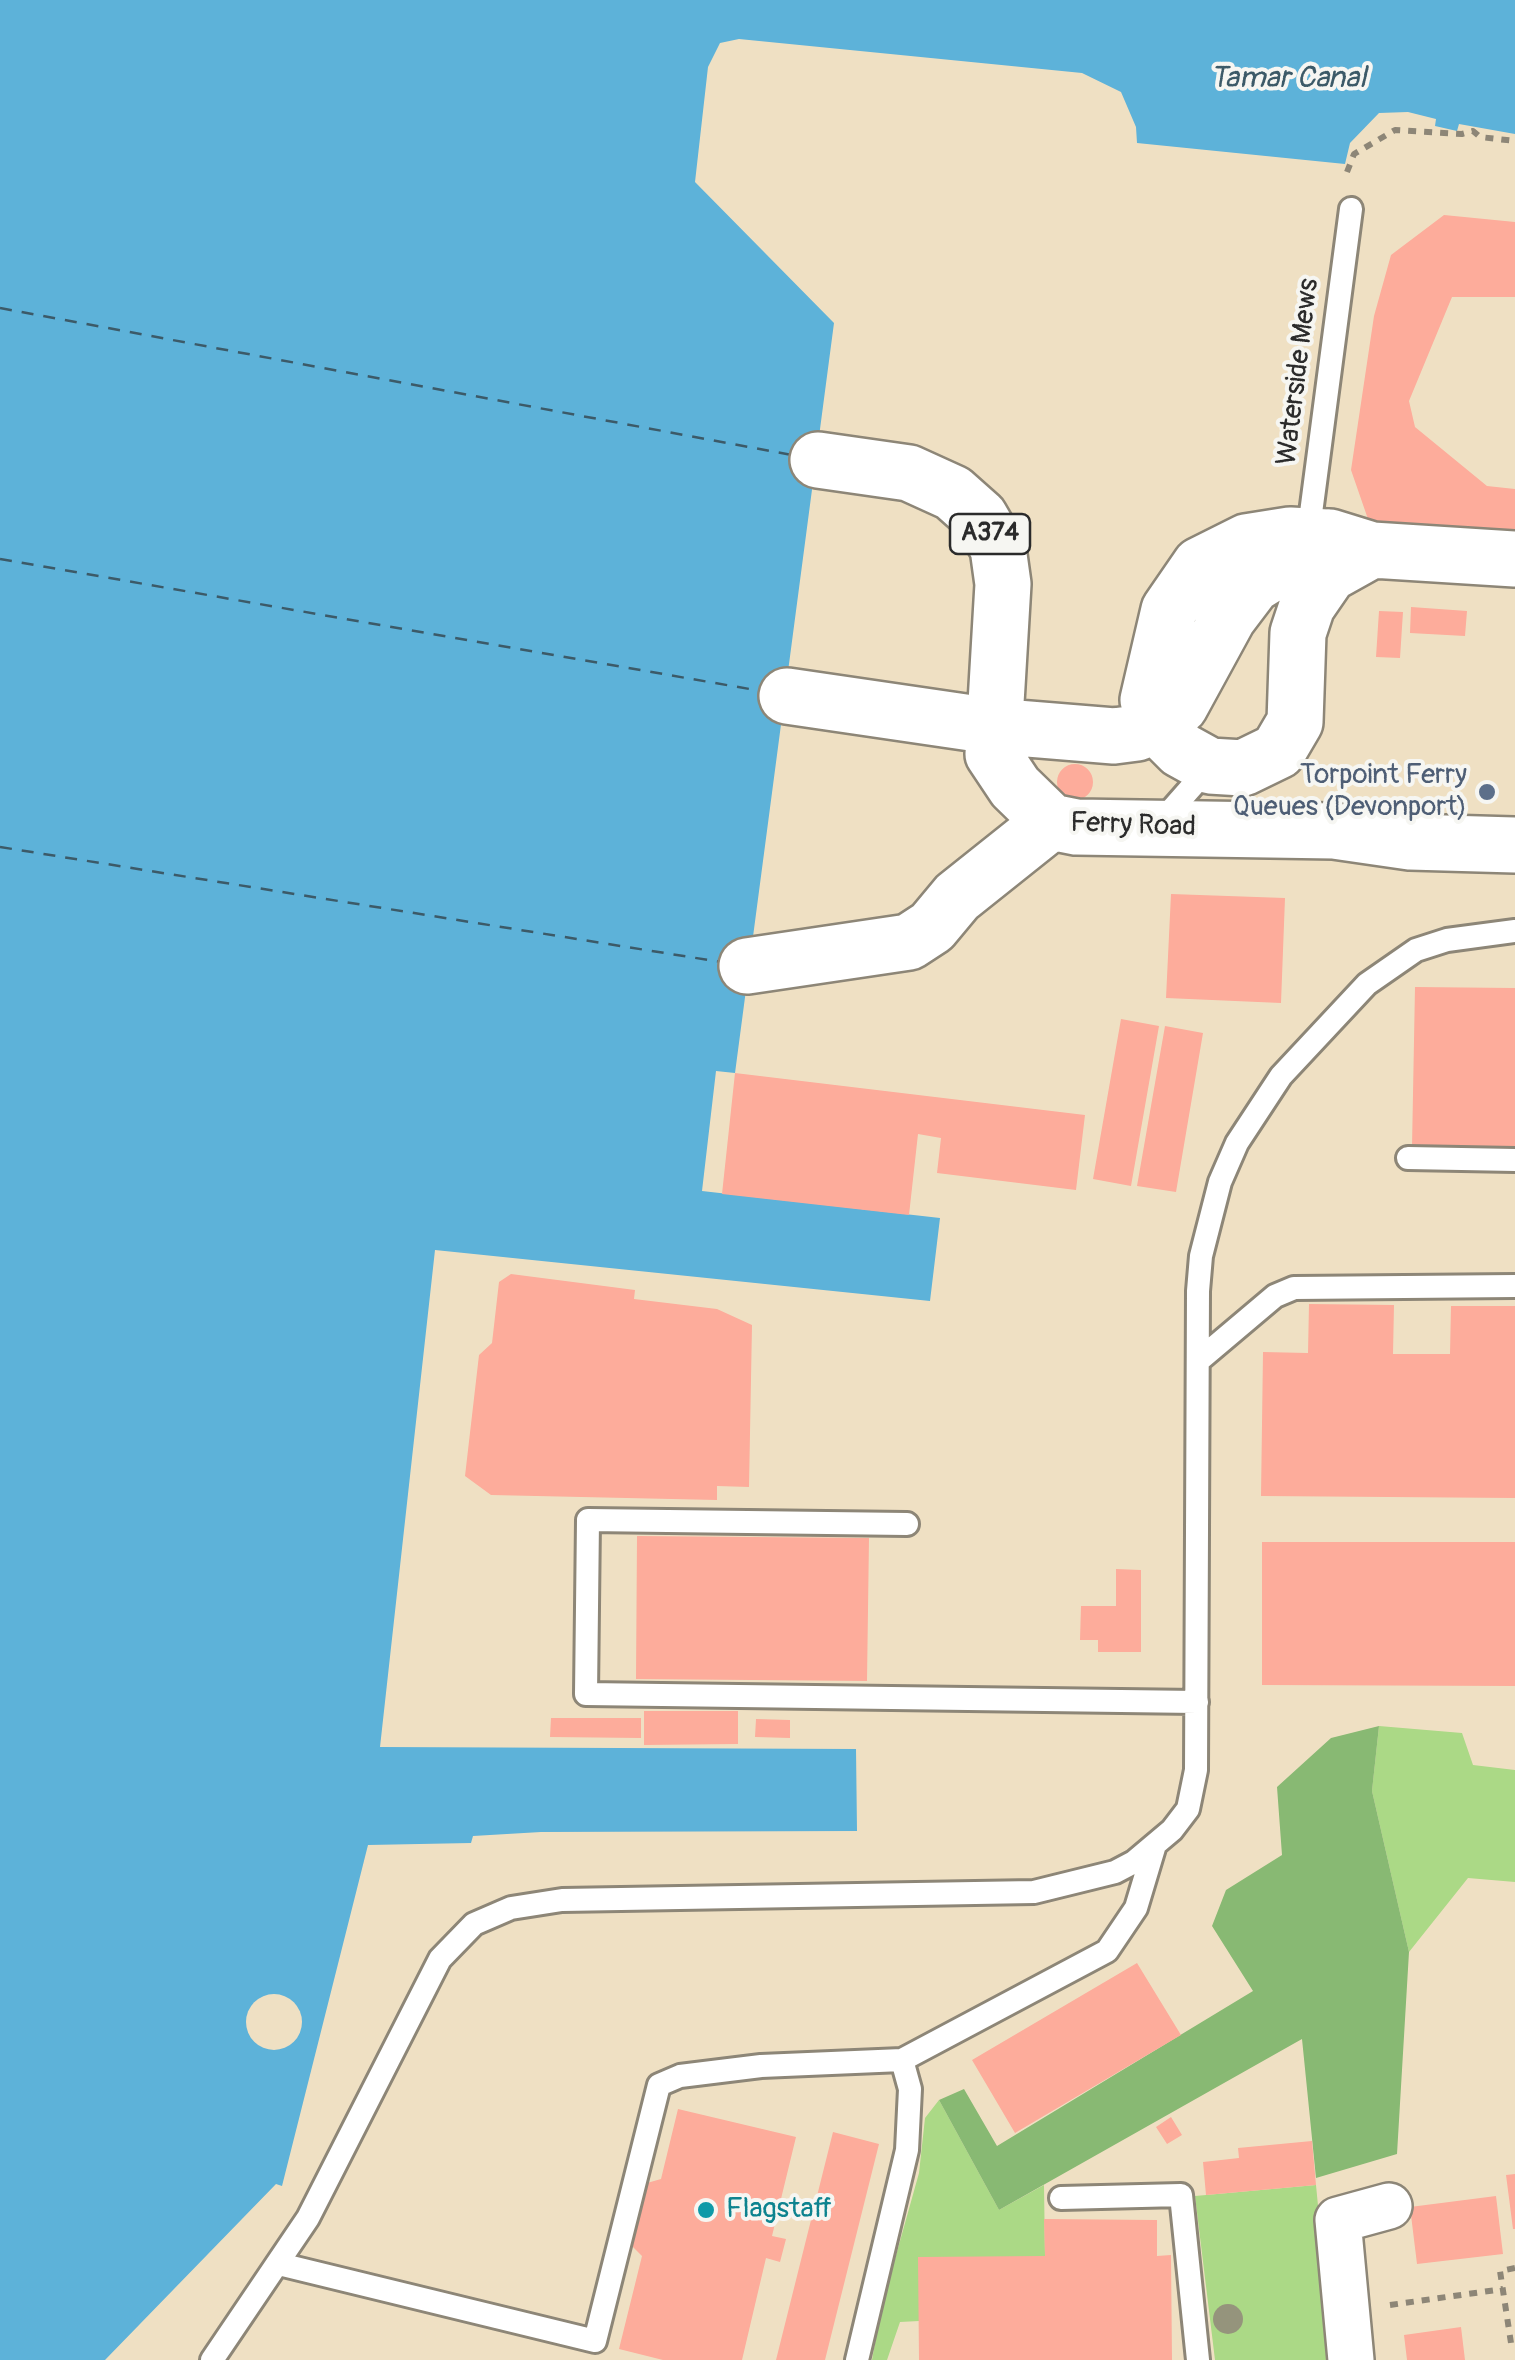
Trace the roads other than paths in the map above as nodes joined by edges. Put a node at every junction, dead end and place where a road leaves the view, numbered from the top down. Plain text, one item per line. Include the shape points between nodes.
1 (1351, 209) dead end
2 (818, 460) dead end
3 (1352, 544) junction
4 (1515, 559) edge
5 (788, 696) dead end
6 (983, 725) junction
7 (1156, 726) junction
8 (1058, 733) junction
9 (1210, 766) junction
10 (1033, 804) junction
11 (1156, 828) junction
12 (1515, 845) edge
13 (1515, 930) edge
14 (747, 966) dead end
15 (1408, 1158) dead end
16 (1515, 1160) edge
17 (1515, 1286) edge
18 (1198, 1361) junction
19 (906, 1524) dead end
20 (1197, 1702) junction
21 (1154, 1848) junction
22 (902, 2060) junction
23 (1062, 2198) dead end
24 (1389, 2206) dead end
25 (279, 2264) junction
26 (212, 2360) edge
27 (857, 2360) edge
28 (1198, 2360) edge
29 (1351, 2360) edge

1 - 3 lane, Waterside Mews via 1311,513
2 - 6 main road, A374 via 909,473 953,493 980,518 998,548 1003,584 1000,682
3 - 4 main road
3 - 7 main road via 1253,585 1180,706
3 - 9 main road via 1306,606 1298,634 1295,722 1278,751 1242,768
5 - 6 main road
6 - 8 main road
6 - 10 main road, A374 via 994,754
7 - 8 main road via 1114,736
7 - 9 main road
8 - 10 main road
9 - 11 lane
10 - 11 main road, Ferry Road
10 - 14 main road via 932,926 909,942
11 - 12 main road, Ferry Road via 1334,831 1410,842
13 - 18 lane via 1447,940 1393,963 1281,1076 1237,1143 1209,1218 1198,1291
15 - 16 lane
17 - 18 lane via 1294,1288 1275,1296
18 - 20 lane
19 - 20 lane via 588,1520 586,1694
20 - 21 lane via 1188,1809
21 - 22 lane via 1136,1908 1108,1951
21 - 25 lane via 1115,1872 1034,1892 562,1900 512,1908 474,1924 440,1959
22 - 25 lane via 761,2066 680,2076 659,2086 595,2341
22 - 27 lane via 910,2089 907,2150
23 - 28 lane via 1180,2195
24 - 29 street via 1338,2220
25 - 26 lane

